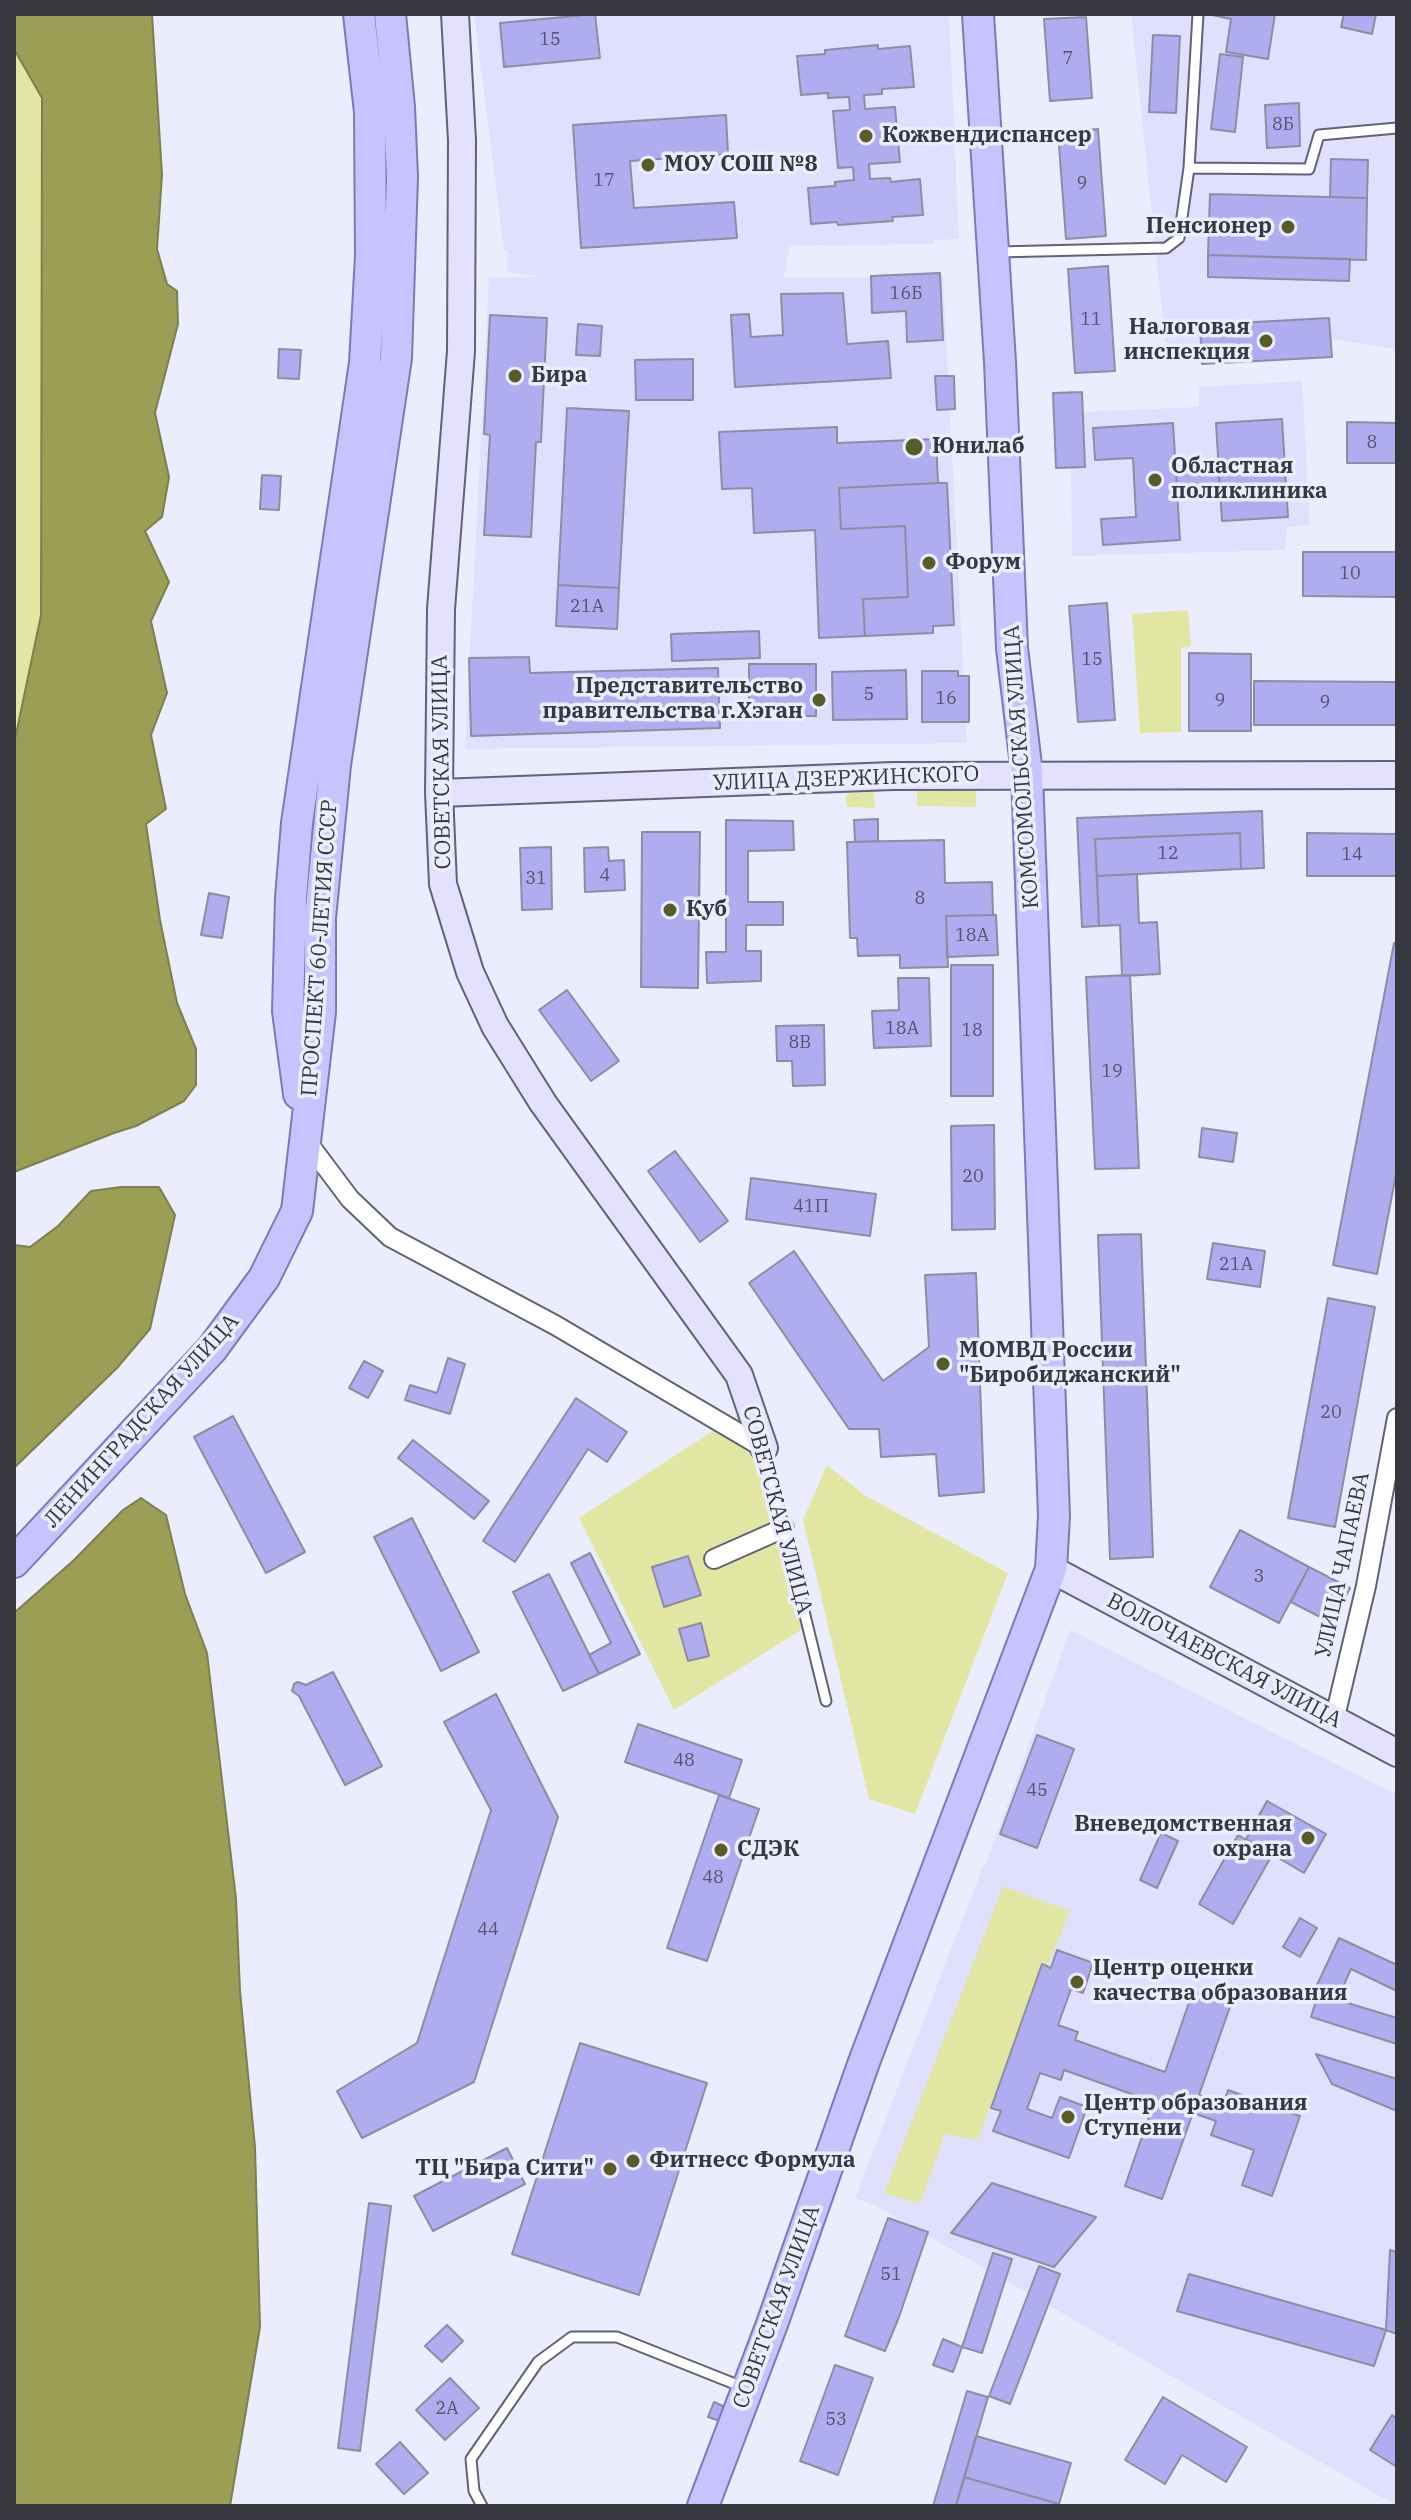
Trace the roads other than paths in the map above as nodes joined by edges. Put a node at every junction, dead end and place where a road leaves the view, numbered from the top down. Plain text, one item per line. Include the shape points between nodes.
1 (359, 14) edge
2 (390, 14) edge
3 (455, 14) edge
4 (978, 14) edge
5 (1198, 14) edge
6 (1397, 128) edge
7 (1189, 168) junction
8 (993, 252) junction
9 (320, 763) junction
10 (1027, 774) junction
11 (1397, 775) edge
12 (439, 793) junction
13 (305, 1139) junction
14 (1397, 1418) edge
15 (764, 1448) junction
16 (784, 1528) junction
17 (714, 1559) dead end
18 (14, 1562) edge
19 (1051, 1569) junction
20 (826, 1701) dead end
21 (1334, 1721) junction
22 (1397, 1753) edge
23 (748, 2389) junction
24 (482, 2506) edge
25 (703, 2506) edge

1 - 9 main road, ПРОСПЕКТ 60-ЛЕТИЯ СССР via 370,112 371,256 365,363
2 - 9 main road, ПРОСПЕКТ 60-ЛЕТИЯ СССР via 402,177 396,358
3 - 12 main road, СОВЕТСКАЯ УЛИЦА via 462,140 461,351 441,609
4 - 8 main road, КОМСОМОЛЬСКАЯ УЛИЦА
5 - 7 lane
6 - 7 lane via 1319,135 1309,169
7 - 8 lane via 1179,238 1166,248
8 - 10 main road, КОМСОМОЛЬСКАЯ УЛИЦА via 1012,648
9 - 13 main road, ПРОСПЕКТ 60-ЛЕТИЯ СССР via 320,1012
10 - 11 main road, УЛИЦА ДЗЕРЖИНСКОГО
10 - 12 main road, УЛИЦА ДЗЕРЖИНСКОГО
10 - 19 main road, КОМСОМОЛЬСКАЯ УЛИЦА via 1053,1500
12 - 15 main road, СОВЕТСКАЯ УЛИЦА via 443,884 470,972 495,1026 543,1103 739,1375
13 - 15 street via 350,1199 390,1237 555,1325
13 - 18 main road, ЛЕНИНГРАДСКАЯ УЛИЦА via 297,1211 264,1278 212,1349
14 - 21 street, УЛИЦА ЧАПАЕВА
15 - 16 lane, СОВЕТСКАЯ УЛИЦА
16 - 17 street
16 - 20 lane, СОВЕТСКАЯ УЛИЦА
19 - 21 main road, ВОЛОЧАЕВСКАЯ УЛИЦА
19 - 23 main road, СОВЕТСКАЯ УЛИЦА via 864,2062
21 - 22 main road, ВОЛОЧАЕВСКАЯ УЛИЦА
23 - 24 lane via 617,2337 572,2337 538,2362 471,2459 474,2491
23 - 25 main road, СОВЕТСКАЯ УЛИЦА

